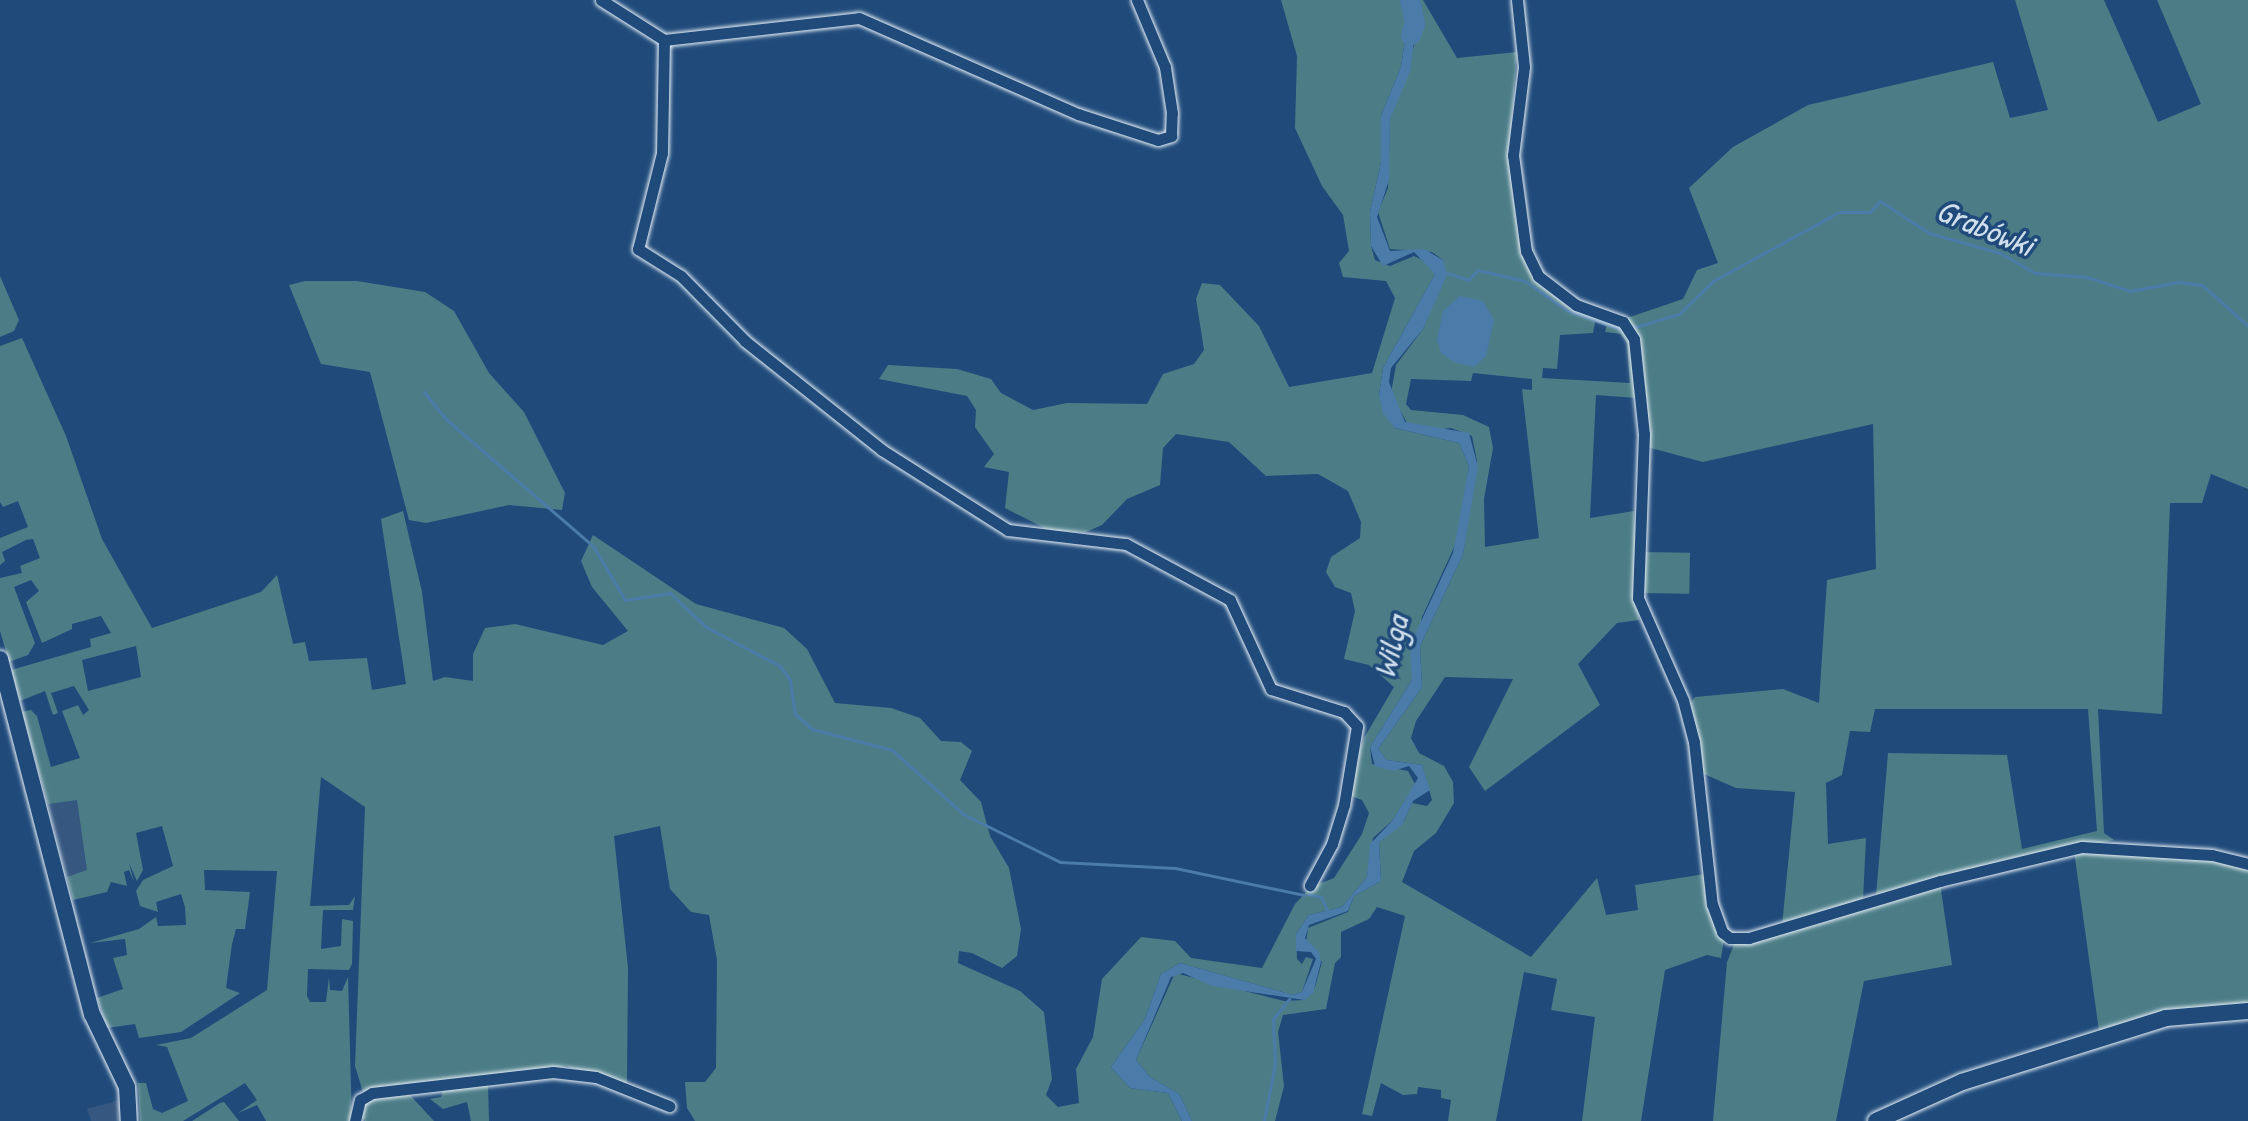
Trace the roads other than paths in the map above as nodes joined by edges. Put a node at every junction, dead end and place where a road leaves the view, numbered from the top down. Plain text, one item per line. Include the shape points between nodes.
1 (601, 0) edge
2 (1137, 0) edge
3 (1517, 0) edge
4 (664, 40) junction
5 (0, 659) edge
6 (2248, 864) edge
7 (1310, 885) dead end
8 (2248, 1011) edge
9 (669, 1106) dead end
10 (129, 1121) edge
11 (355, 1121) edge
12 (1876, 1121) edge

1 - 4 street
2 - 4 street via 1165,67 1172,113 1171,136 1158,140 1078,114 859,18
3 - 6 street via 1524,67 1513,155 1526,251 1538,276 1576,305 1623,322 1634,339 1644,434 1638,480 1638,598 1683,700 1694,742 1712,904 1722,932 1730,938 1749,938 1940,881 2082,847 2212,855
4 - 7 street via 662,153 638,249 681,276 745,341 882,450 1008,530 1126,544 1230,600 1271,689 1344,712 1357,726 1344,805 1332,844
5 - 10 street via 92,1014 127,1087
8 - 12 street via 2166,1018 1962,1082
9 - 11 street via 596,1077 553,1072 372,1093 360,1100

